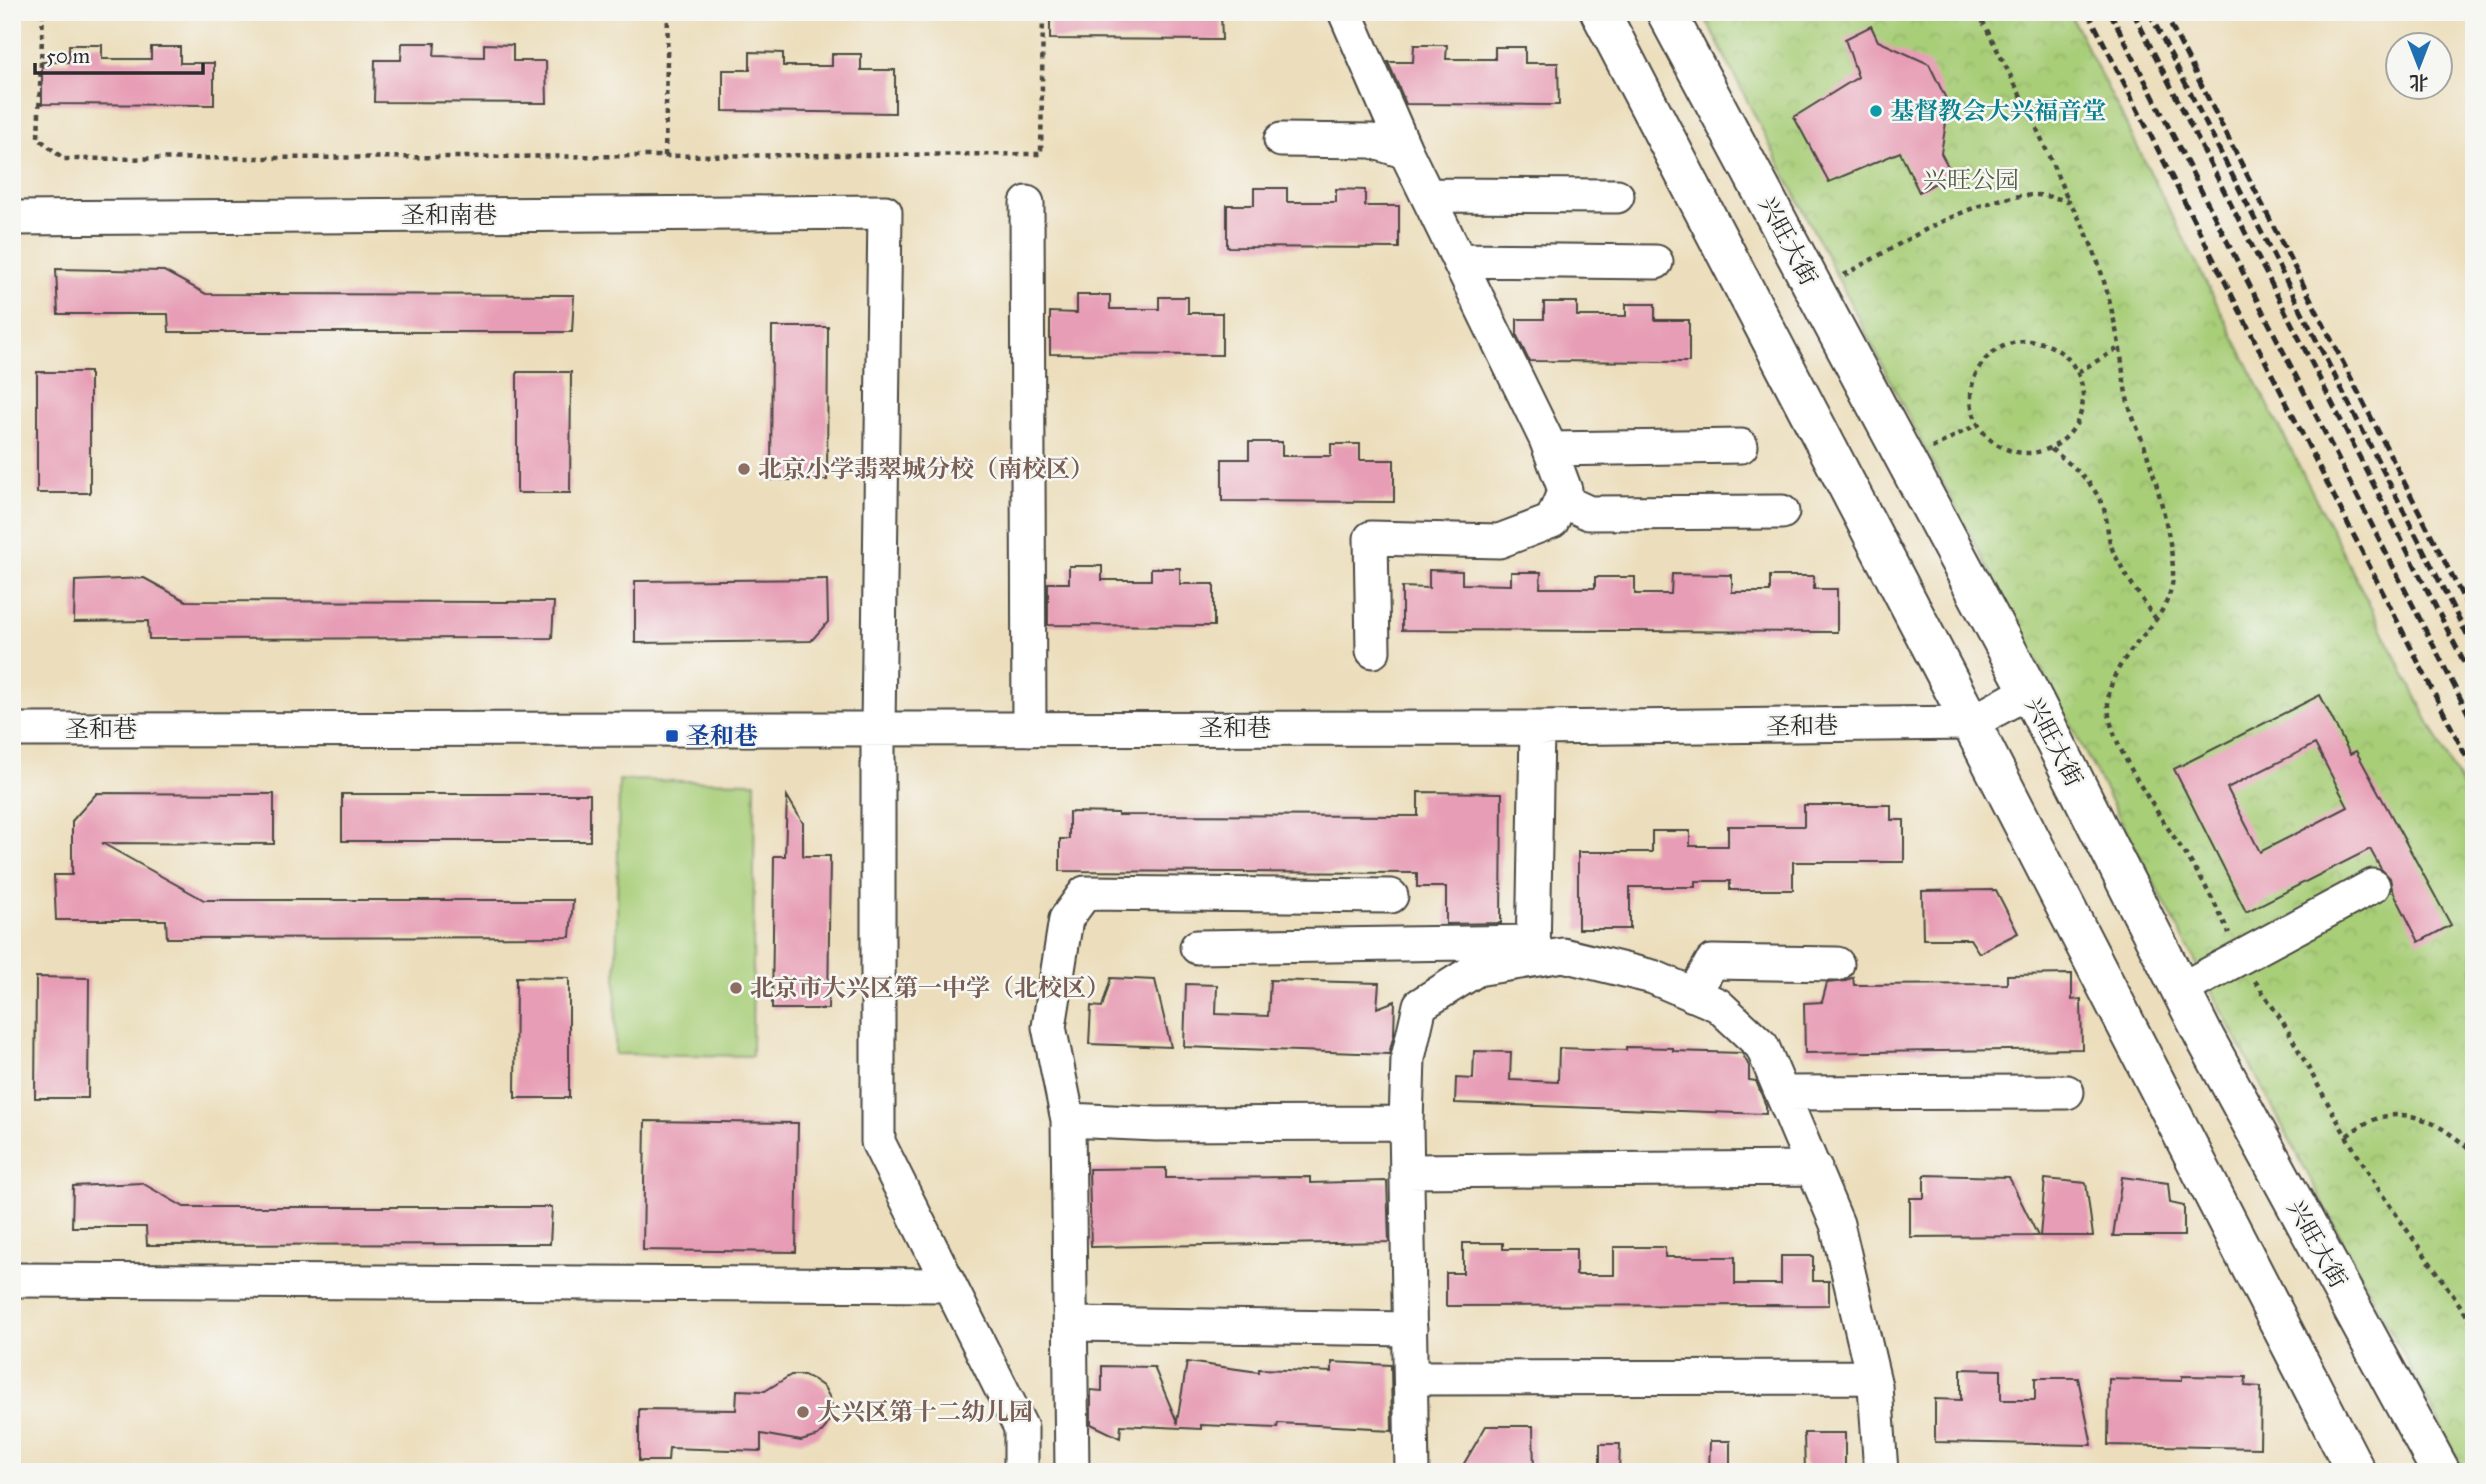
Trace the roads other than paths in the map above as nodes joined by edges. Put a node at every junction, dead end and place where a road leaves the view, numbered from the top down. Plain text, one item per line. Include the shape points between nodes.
1 (1345, 12) edge
2 (1600, 12) edge
3 (1666, 12) edge
4 (1281, 140) dead end
5 (1406, 152) junction
6 (1427, 195) junction
7 (1617, 196) dead end
8 (1027, 203) dead end
9 (12, 218) edge
10 (1459, 260) junction
11 (1656, 262) dead end
12 (1741, 446) dead end
13 (1550, 449) junction
14 (1561, 500) junction
15 (1782, 512) dead end
16 (1373, 652) dead end
17 (2029, 691) junction
18 (1971, 723) junction
19 (878, 727) junction
20 (1537, 728) junction
21 (1029, 729) junction
22 (12, 730) edge
23 (2373, 886) dead end
24 (1391, 896) dead end
25 (1197, 947) dead end
26 (1534, 950) junction
27 (1837, 964) dead end
28 (2180, 990) junction
29 (1693, 995) junction
30 (2067, 1092) dead end
31 (1783, 1093) junction
32 (1068, 1120) junction
33 (1406, 1123) junction
34 (1815, 1168) junction
35 (1407, 1171) junction
36 (12, 1280) edge
37 (949, 1285) junction
38 (1072, 1324) junction
39 (1410, 1329) junction
40 (1873, 1377) junction
41 (1411, 1378) junction
42 (1021, 1472) edge
43 (1072, 1472) edge
44 (1412, 1472) edge
45 (1881, 1472) edge
46 (2356, 1472) edge
47 (2441, 1472) edge

1 - 5 street
2 - 18 main road
3 - 17 main road, 兴旺大街
4 - 5 street via 1372,141
5 - 6 street
6 - 7 street
6 - 10 street
8 - 21 street
9 - 19 street, 圣和南巷 via 885,212
10 - 11 street
10 - 13 street
12 - 13 street
13 - 14 street via 1565,490
14 - 15 street via 1589,513
14 - 16 street via 1552,520 1499,541 1371,538
17 - 18 street, 圣和巷
17 - 28 main road, 兴旺大街
18 - 20 street, 圣和巷
18 - 46 main road
19 - 21 street, 圣和巷
19 - 22 street, 圣和巷
19 - 37 street via 878,1142
20 - 21 street, 圣和巷
20 - 26 street
23 - 28 street
24 - 32 street via 1085,893 1066,919 1049,1027
25 - 26 street
26 - 29 street via 1653,977
26 - 33 street via 1477,969 1420,1004 1408,1058
27 - 29 street via 1712,962
28 - 47 main road, 兴旺大街
29 - 31 street via 1718,1005 1762,1046
30 - 31 street
31 - 34 street
32 - 33 street
32 - 38 street
33 - 35 street
34 - 35 street
34 - 40 street via 1837,1224
35 - 39 street
36 - 37 street
37 - 42 street via 1021,1428
38 - 39 street
38 - 43 street
39 - 41 street
40 - 41 street
40 - 45 street
41 - 44 street

